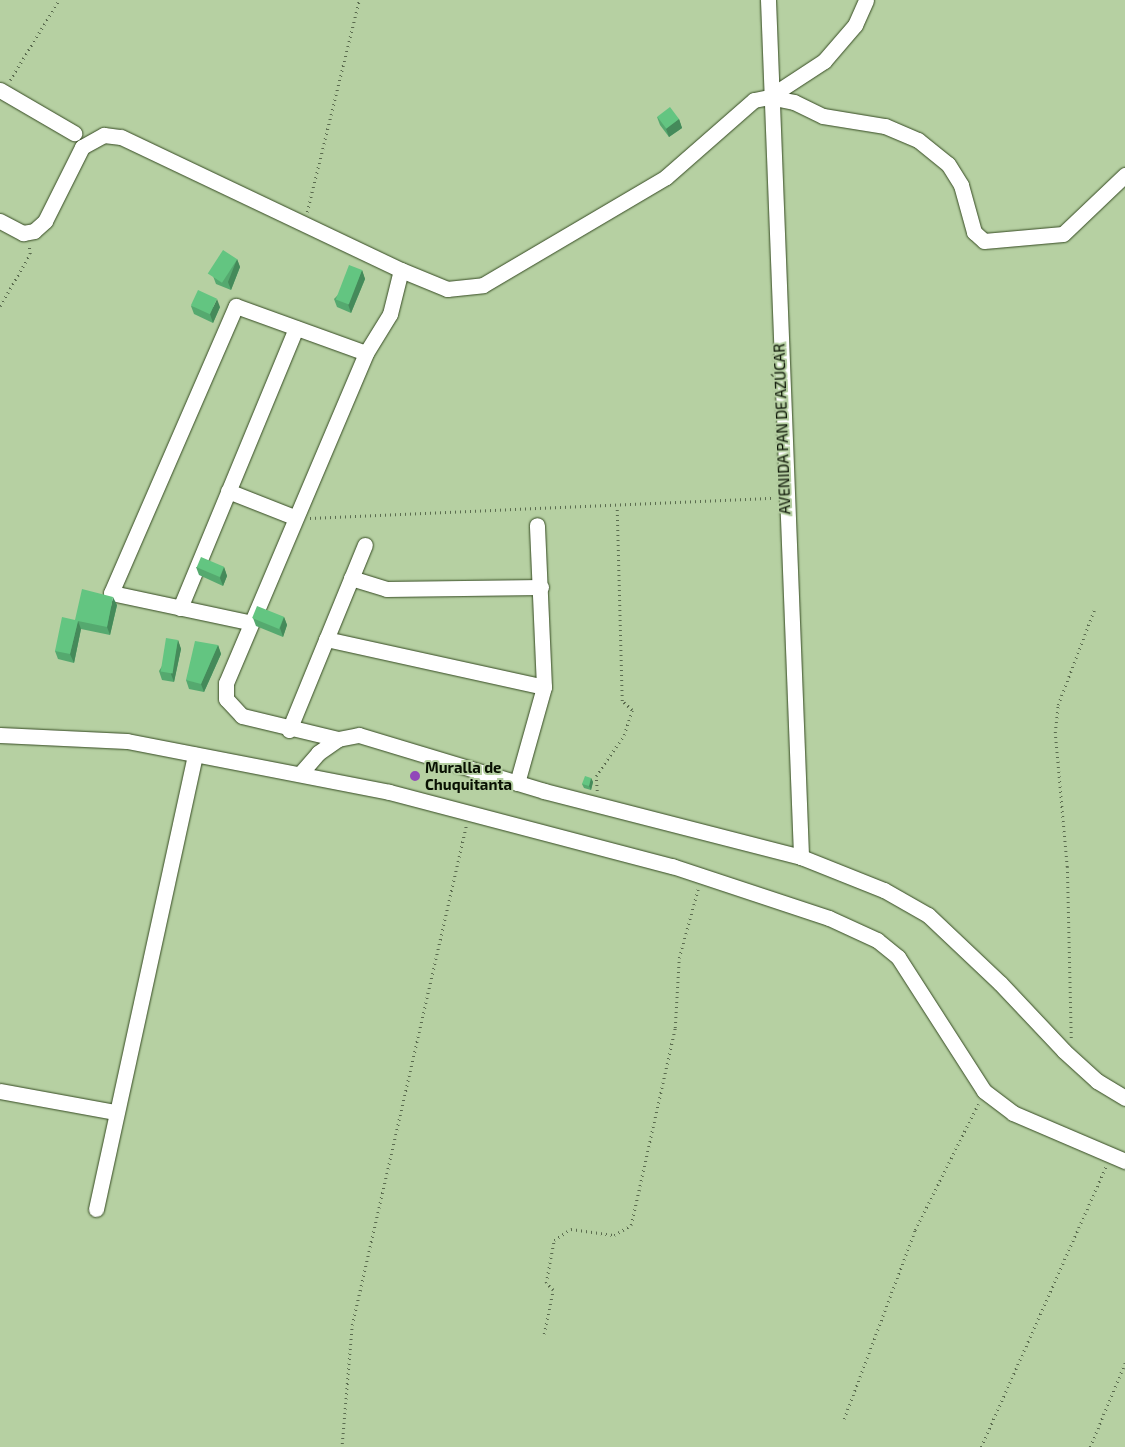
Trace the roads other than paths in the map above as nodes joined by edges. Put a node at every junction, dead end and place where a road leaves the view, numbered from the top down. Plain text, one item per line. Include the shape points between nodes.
1 (768, 0) edge
2 (866, 0) edge
3 (2, 91) edge
4 (769, 97) junction
5 (74, 133) dead end
6 (1125, 175) edge
7 (0, 221) edge
8 (401, 270) junction
9 (296, 328) junction
10 (366, 353) junction
11 (228, 491) junction
12 (294, 517) junction
13 (537, 525) dead end
14 (365, 544) dead end
15 (351, 578) junction
16 (541, 587) junction
17 (180, 608) junction
18 (248, 622) junction
19 (326, 639) junction
20 (544, 688) junction
21 (289, 730) junction
22 (0, 734) edge
23 (338, 740) junction
24 (195, 754) junction
25 (300, 774) junction
26 (517, 783) junction
27 (801, 857) junction
28 (0, 1091) edge
29 (1125, 1098) edge
30 (115, 1112) junction
31 (1118, 1158) edge
32 (96, 1209) dead end

1 - 4 street, AVENIDA PAN DE AZÚCAR
2 - 4 street via 855,25 824,61
3 - 5 street
4 - 6 street via 794,102 824,116 886,126 918,140 948,164 961,184 974,232 984,241 1063,234
4 - 8 street via 754,100 666,178 483,285 447,289
4 - 27 street, AVENIDA PAN DE AZÚCAR
7 - 8 street via 26,232 45,221 82,148 104,135 121,138
8 - 10 street via 390,314
9 - 10 street
9 - 11 street
9 - 17 street via 236,306 111,593
10 - 12 street
11 - 12 street
11 - 17 street
12 - 18 street
13 - 16 street
14 - 15 street
15 - 16 street via 386,589
15 - 19 street
16 - 20 street
17 - 18 street
18 - 21 street via 226,683 226,699 242,716
19 - 20 street
19 - 21 street
20 - 26 street
21 - 23 street
22 - 24 street via 126,741
23 - 25 street via 318,753
23 - 26 street via 359,735 374,738
24 - 25 street
24 - 30 street
25 - 31 street via 469,812 702,876 877,940 916,979 984,1091 1013,1113
26 - 27 street
27 - 29 street via 884,890 928,915 1000,983 1064,1052 1097,1081
28 - 30 street
30 - 32 street

